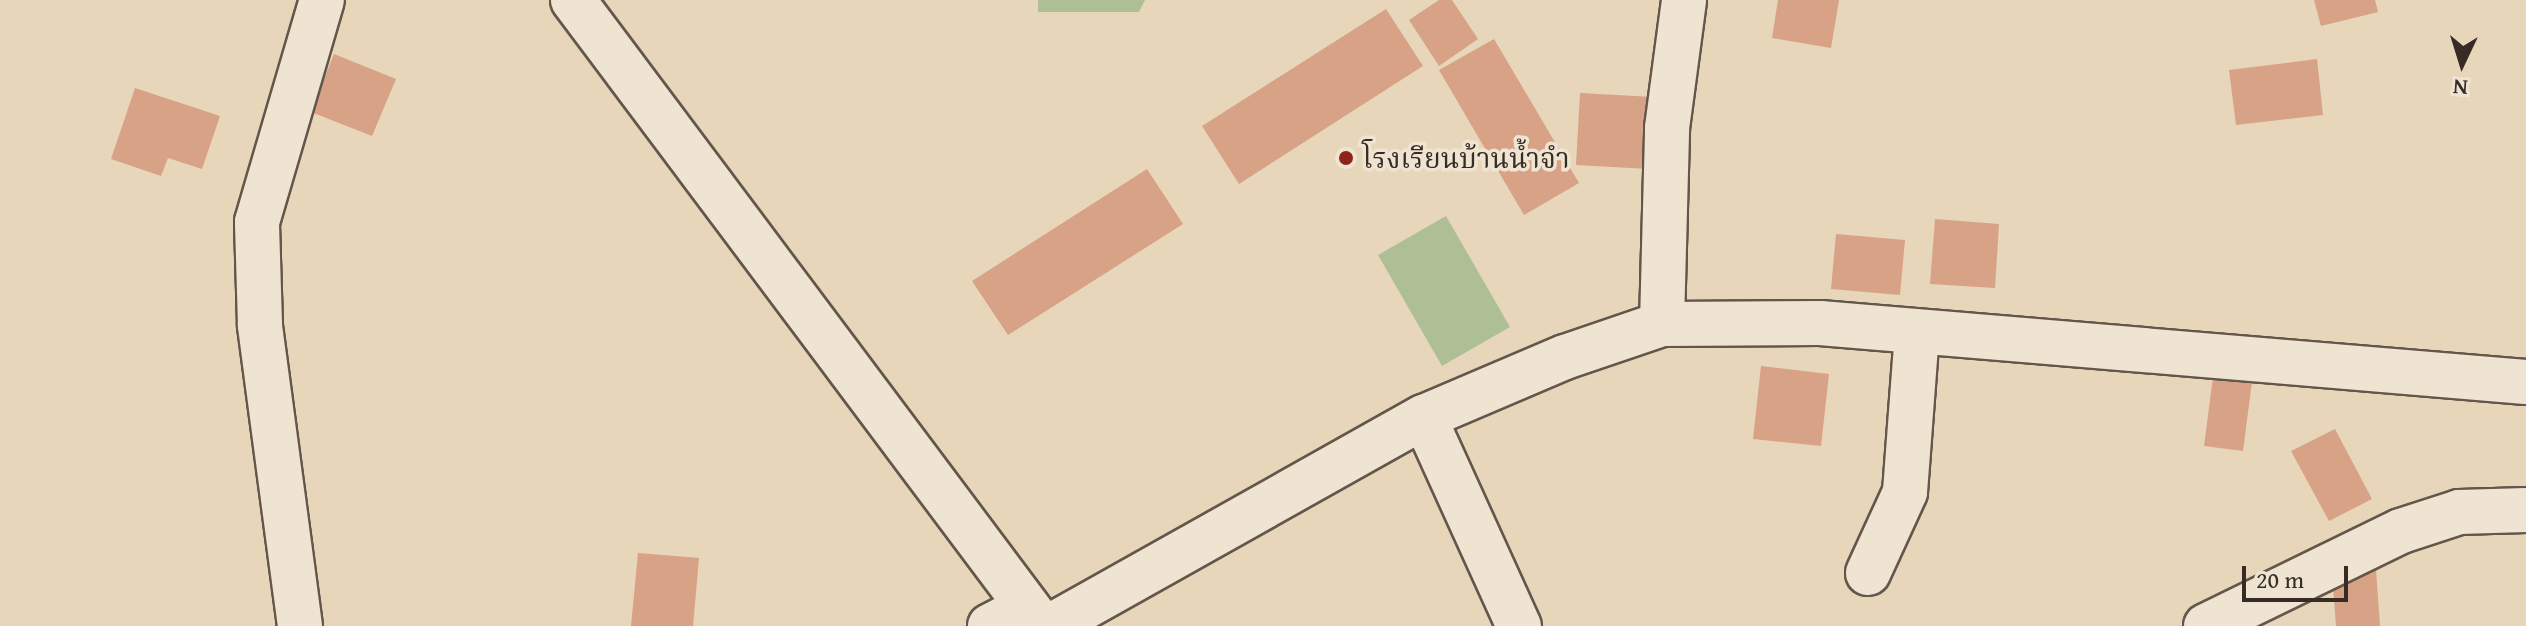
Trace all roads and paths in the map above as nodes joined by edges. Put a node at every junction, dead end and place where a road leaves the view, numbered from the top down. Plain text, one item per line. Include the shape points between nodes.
1 (322, 0) edge
2 (573, 0) edge
3 (1684, 0) edge
4 (1662, 324) junction
5 (1917, 334) junction
6 (2526, 382) edge
7 (1424, 417) junction
8 (2526, 510) edge
9 (1868, 573) dead end
10 (1028, 621) edge
11 (300, 626) edge
12 (1519, 626) edge
13 (2206, 626) edge

1 - 11 street via 257,222 260,325
2 - 10 street
3 - 4 street via 1667,128
4 - 5 street via 1820,323
4 - 7 street via 1565,357
5 - 6 street
5 - 9 street via 1905,492
7 - 10 street
7 - 12 street
8 - 13 street via 2459,512 2401,531

